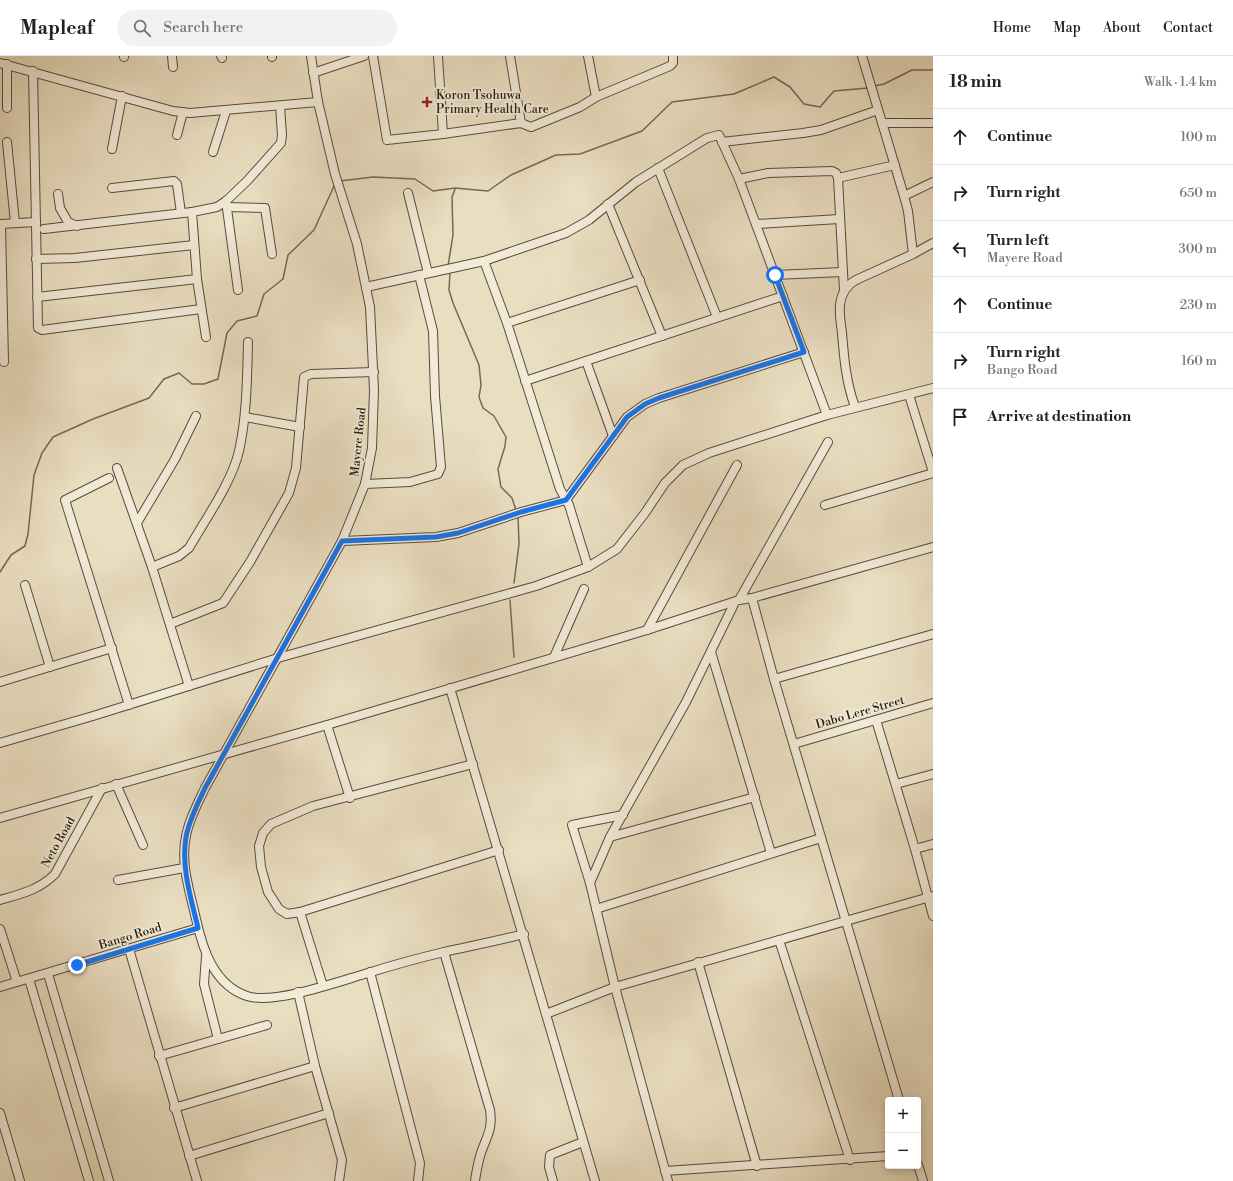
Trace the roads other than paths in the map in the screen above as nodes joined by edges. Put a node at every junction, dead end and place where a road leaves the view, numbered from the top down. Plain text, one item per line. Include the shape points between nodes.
1 (172, 56) edge
2 (310, 56) edge
3 (364, 56) edge
4 (373, 56) edge
5 (438, 56) edge
6 (510, 56) edge
7 (588, 56) edge
8 (673, 56) edge
9 (862, 56) edge
10 (4, 64) edge
11 (173, 67) dead end
12 (33, 71) junction
13 (313, 74) junction
14 (122, 96) junction
15 (596, 97) junction
16 (318, 102) junction
17 (280, 106) junction
18 (7, 108) dead end
19 (878, 110) junction
20 (226, 111) junction
21 (183, 112) junction
22 (521, 122) junction
23 (882, 123) junction
24 (933, 124) edge
25 (443, 134) junction
26 (177, 135) dead end
27 (7, 142) dead end
28 (722, 142) junction
29 (112, 149) dead end
30 (213, 152) dead end
31 (895, 165) junction
32 (658, 168) junction
33 (838, 178) junction
34 (739, 179) junction
35 (933, 182) edge
36 (112, 188) dead end
37 (408, 193) dead end
38 (58, 194) dead end
39 (904, 196) junction
40 (227, 204) junction
41 (608, 204) junction
42 (192, 212) junction
43 (181, 213) junction
44 (839, 219) junction
45 (36, 222) junction
46 (15, 223) junction
47 (1, 224) edge
48 (756, 224) junction
49 (78, 226) junction
50 (44, 229) dead end
51 (933, 243) edge
52 (194, 246) junction
53 (272, 254) dead end
54 (913, 254) junction
55 (36, 259) junction
56 (484, 261) junction
57 (428, 273) junction
58 (843, 274) junction
59 (419, 275) junction
60 (775, 275) junction
61 (197, 280) junction
62 (640, 280) junction
63 (850, 283) junction
64 (366, 287) junction
65 (238, 290) dead end
66 (844, 291) junction
67 (783, 296) junction
68 (37, 297) junction
69 (201, 309) junction
70 (717, 318) junction
71 (507, 323) junction
72 (662, 336) junction
73 (206, 337) dead end
74 (248, 342) dead end
75 (804, 352) junction
76 (586, 361) junction
77 (4, 362) dead end
78 (374, 372) junction
79 (525, 381) junction
80 (933, 388) edge
81 (909, 395) junction
82 (855, 407) junction
83 (827, 415) junction
84 (196, 416) dead end
85 (245, 417) junction
86 (300, 427) junction
87 (613, 436) junction
88 (828, 442) dead end
89 (931, 454) edge
90 (737, 465) dead end
91 (117, 468) dead end
92 (933, 473) edge
93 (109, 478) dead end
94 (366, 484) junction
95 (566, 500) junction
96 (825, 505) dead end
97 (137, 523) junction
98 (342, 541) junction
99 (933, 547) edge
100 (152, 567) junction
101 (588, 567) junction
102 (25, 585) dead end
103 (584, 589) dead end
104 (752, 598) junction
105 (737, 601) junction
106 (170, 624) junction
107 (647, 630) junction
108 (933, 634) edge
109 (112, 648) junction
110 (712, 652) junction
111 (554, 657) junction
112 (278, 658) junction
113 (50, 667) junction
114 (774, 679) junction
115 (0, 682) edge
116 (189, 686) junction
117 (450, 688) junction
118 (933, 703) edge
119 (129, 705) junction
120 (876, 720) junction
121 (327, 725) junction
122 (0, 743) edge
123 (794, 744) junction
124 (224, 754) junction
125 (472, 764) junction
126 (933, 774) edge
127 (116, 784) junction
128 (896, 784) junction
129 (102, 788) junction
130 (755, 797) junction
131 (350, 798) junction
132 (623, 815) junction
133 (0, 818) edge
134 (610, 837) junction
135 (821, 838) junction
136 (933, 844) edge
137 (143, 845) dead end
138 (915, 849) junction
139 (499, 850) junction
140 (771, 853) junction
141 (184, 868) junction
142 (118, 880) dead end
143 (590, 883) junction
144 (930, 897) edge
145 (0, 900) edge
146 (596, 910) junction
147 (300, 912) junction
148 (933, 916) edge
149 (846, 920) junction
150 (198, 928) junction
151 (0, 929) edge
152 (524, 934) junction
153 (779, 940) junction
154 (129, 949) junction
155 (444, 952) junction
156 (206, 956) junction
157 (698, 962) junction
158 (370, 972) junction
159 (48, 974) junction
160 (29, 979) junction
161 (17, 982) junction
162 (322, 986) junction
163 (0, 987) edge
164 (615, 987) junction
165 (298, 992) junction
166 (546, 1014) junction
167 (267, 1025) dead end
168 (218, 1039) junction
169 (159, 1056) junction
170 (315, 1066) junction
171 (898, 1097) edge
172 (174, 1108) junction
173 (0, 1113) edge
174 (329, 1113) junction
175 (583, 1142) junction
176 (189, 1156) junction
177 (885, 1156) edge
178 (850, 1160) junction
179 (757, 1166) junction
180 (919, 1169) edge
181 (665, 1171) junction
182 (20, 1181) edge
183 (89, 1181) edge
184 (109, 1181) edge
185 (197, 1181) edge
186 (339, 1181) edge
187 (418, 1181) edge
188 (475, 1181) edge
189 (553, 1181) edge
190 (595, 1181) edge
191 (668, 1181) edge
192 (922, 1181) edge

1 - 11 street
2 - 13 street, Mayere Road
3 - 13 street
4 - 25 street via 388,140
5 - 25 street
6 - 22 street
7 - 15 street
8 - 15 street via 670,66
9 - 19 street
10 - 12 street
10 - 18 street
12 - 14 street
12 - 45 street
13 - 16 street, Mayere Road
14 - 21 street
14 - 29 street
15 - 22 street via 537,126 525,126
16 - 17 street
16 - 64 street, Mayere Road via 338,185 357,244
17 - 20 street
17 - 40 street via 281,142
19 - 23 street
19 - 28 street via 821,130
20 - 21 street
20 - 30 street
21 - 26 street
22 - 25 street
23 - 24 street
23 - 31 street
27 - 46 street
28 - 32 street via 719,135 707,138
28 - 34 street
31 - 33 street
31 - 39 street
32 - 41 street
32 - 70 street
33 - 34 street via 832,171 768,174
33 - 44 street
34 - 48 street
35 - 39 street
36 - 43 street via 176,181
37 - 57 street
38 - 49 street via 60,208 68,222
39 - 54 street
40 - 42 street
40 - 53 street via 265,208
40 - 65 street
41 - 56 street via 589,220 566,233
41 - 62 street
42 - 43 street
42 - 52 street
43 - 49 street
44 - 48 street
44 - 58 street
45 - 46 street
45 - 55 street
46 - 47 street
47 - 77 street
48 - 60 street
49 - 50 street
51 - 54 street
52 - 55 street via 75,258
52 - 61 street
54 - 63 street
55 - 68 street
56 - 57 street
56 - 71 street
57 - 59 street
58 - 60 street
58 - 63 street
58 - 66 street
59 - 64 street
59 - 94 street via 433,331 440,467 438,474 410,482
60 - 67 street
61 - 68 street
61 - 69 street
62 - 71 street
62 - 72 street
63 - 66 street
64 - 78 street, Mayere Road via 370,307
66 - 82 street via 840,304 845,367 848,388
67 - 70 street
67 - 75 street
68 - 69 street via 38,328 42,330
69 - 73 street
70 - 72 street
71 - 79 street
72 - 76 street
74 - 85 street
75 - 83 street
75 - 87 street via 645,404 627,417
76 - 79 street
76 - 87 street
78 - 86 street via 306,375 303,380
78 - 94 street, Mayere Road via 372,448
79 - 95 street via 560,489
80 - 81 street
81 - 82 street
81 - 89 street
82 - 83 street
83 - 101 street via 709,453 683,465 665,483 617,549
84 - 97 street
85 - 86 street
85 - 100 street via 239,452 229,477 189,548 179,556
86 - 106 street via 296,468 289,493 226,599 223,603
87 - 95 street
88 - 105 street
89 - 92 street
90 - 107 street
91 - 97 street
92 - 96 street
93 - 109 street via 65,500
94 - 98 street, Mayere Road
95 - 98 street via 458,533 436,537
95 - 101 street
97 - 100 street
98 - 112 street, Mayere Road
99 - 104 street
100 - 106 street
101 - 112 street via 536,586
102 - 113 street
103 - 111 street
104 - 105 street
104 - 114 street
105 - 107 street
105 - 110 street
106 - 116 street
107 - 111 street
108 - 114 street
109 - 113 street
109 - 119 street
110 - 130 street
110 - 132 street
111 - 117 street
112 - 116 street
112 - 124 street, Mayere Road
113 - 115 street
114 - 123 street
116 - 119 street
117 - 121 street
117 - 125 street
118 - 120 street, Dabo Lere Street
119 - 122 street
120 - 123 street, Dabo Lere Street
120 - 128 street
121 - 124 street
121 - 131 street
123 - 135 street
124 - 127 street
124 - 141 street, Mayere Road via 205,788 186,836
125 - 131 street
125 - 139 street
126 - 128 street
127 - 129 street
127 - 137 street
128 - 138 street
129 - 133 street
129 - 145 street, Neto Road via 55,874 45,884 33,890
130 - 134 street
130 - 140 street
131 - 147 street via 296,812 271,824 263,833 259,846 268,892 278,909 287,914
132 - 134 street
132 - 143 street via 572,825
134 - 143 street
135 - 140 street
135 - 149 street
136 - 138 street
138 - 144 street
139 - 147 street
139 - 152 street
140 - 146 street
141 - 142 street
141 - 150 street, Mayere Road
143 - 146 street
144 - 148 street
144 - 149 street
146 - 164 street
147 - 162 street
149 - 153 street
149 - 171 street
150 - 154 street, Bango Road
150 - 156 street, Mayere Road
151 - 161 street
152 - 155 street
152 - 166 street
153 - 157 street
153 - 178 street
154 - 159 street, Bango Road
154 - 169 street
155 - 158 street
155 - 188 street via 490,1110 490,1134 480,1155
156 - 165 street via 217,974 230,987 248,997 271,998
156 - 168 street via 204,984
157 - 164 street
157 - 179 street
158 - 162 street
158 - 187 street via 420,1163
159 - 160 street, Bango Road
159 - 184 street
160 - 161 street, Bango Road
160 - 183 street
161 - 163 street, Bango Road
162 - 165 street
164 - 166 street
164 - 181 street
165 - 170 street
166 - 175 street
167 - 168 street
168 - 169 street
169 - 172 street
170 - 172 street
170 - 174 street
172 - 176 street
173 - 182 street
174 - 176 street
174 - 186 street via 342,1160
175 - 189 street via 550,1155 549,1167
175 - 190 street
176 - 185 street
177 - 178 street
178 - 179 street
179 - 181 street
180 - 192 street
181 - 191 street

